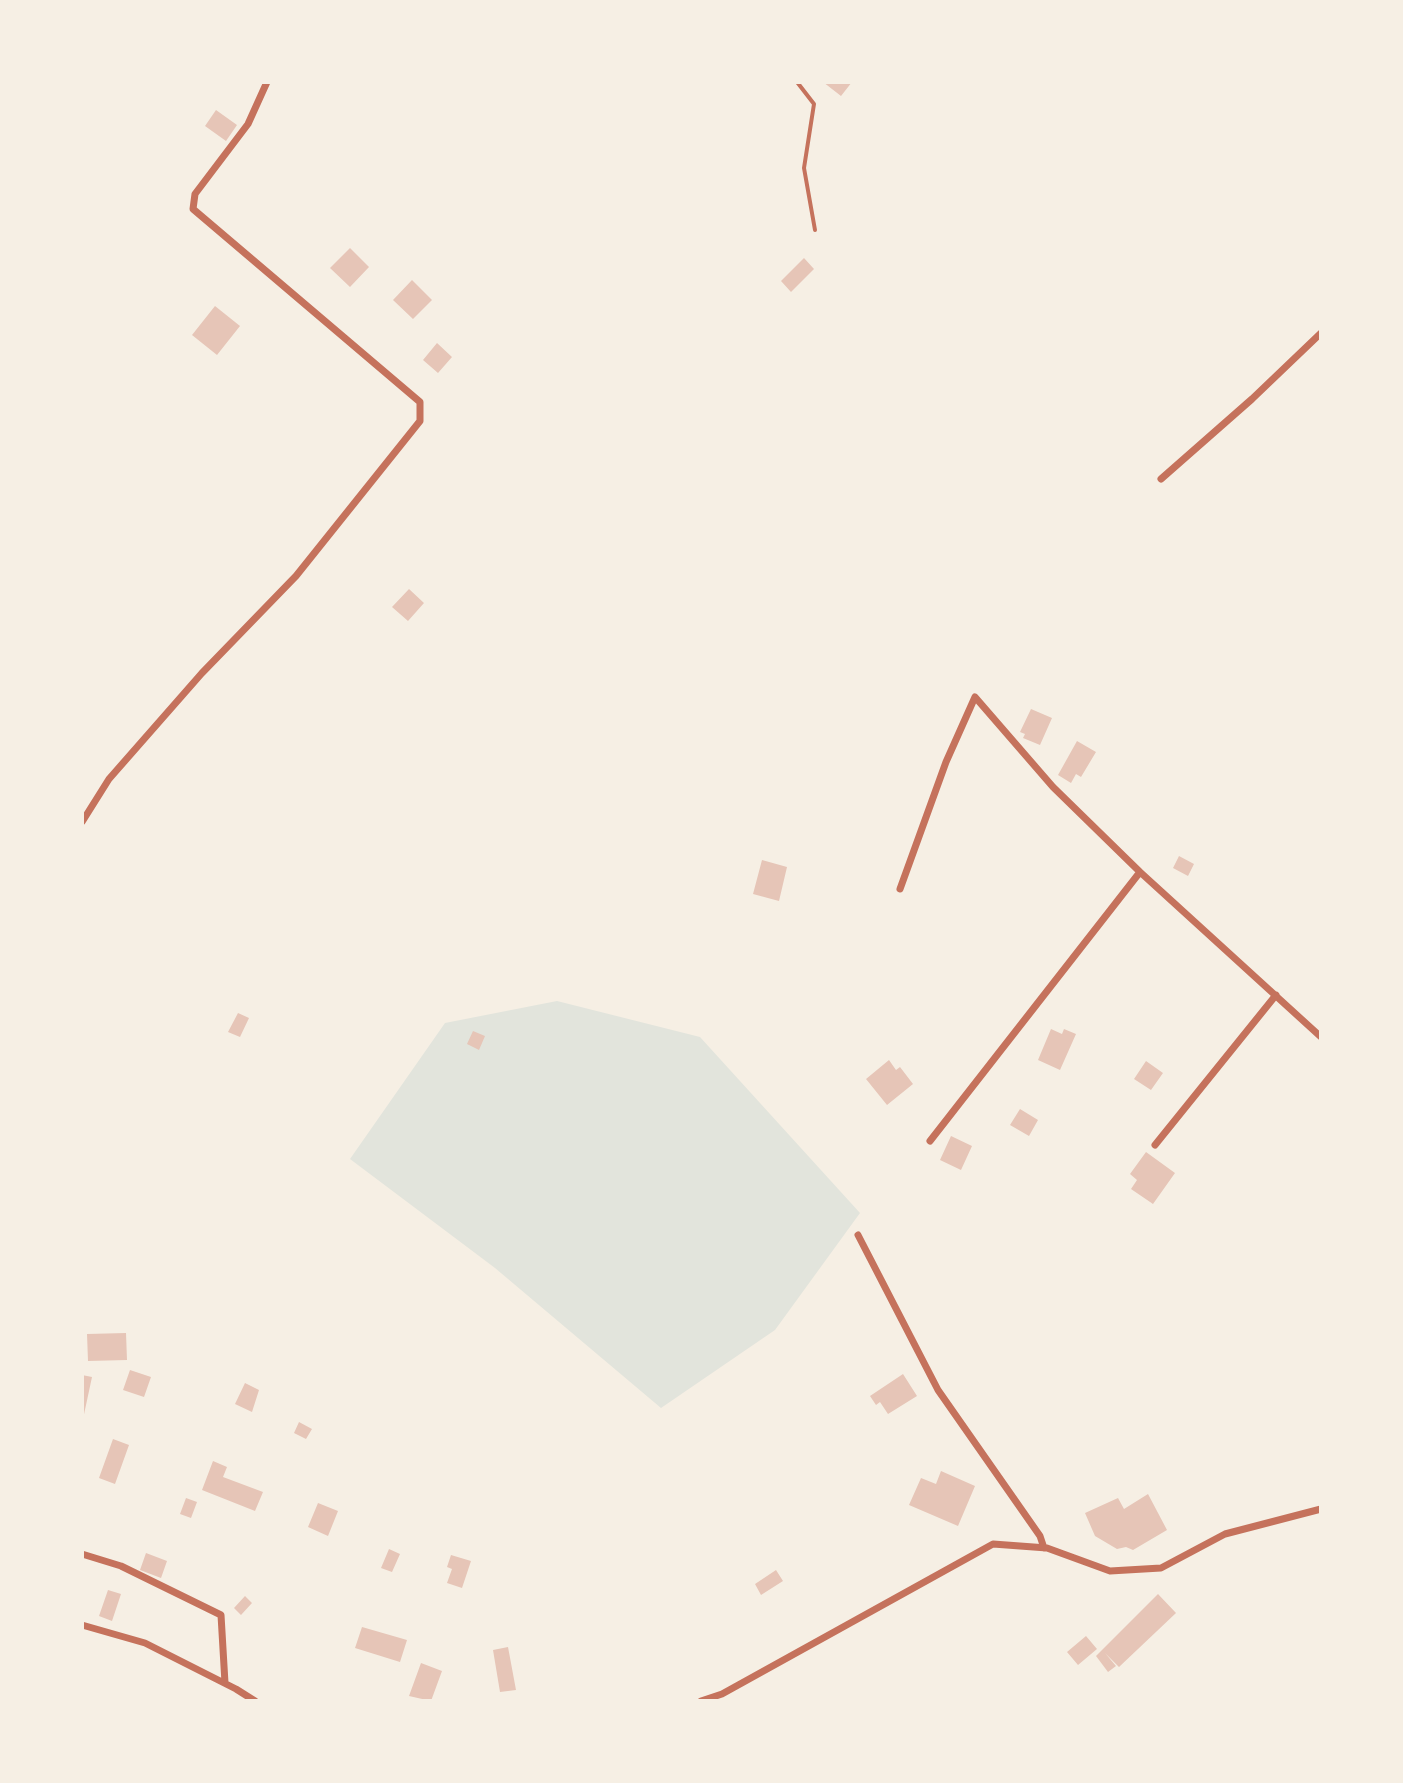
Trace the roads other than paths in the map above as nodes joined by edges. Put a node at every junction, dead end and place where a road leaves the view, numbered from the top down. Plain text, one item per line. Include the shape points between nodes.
1 (267, 82) edge
2 (797, 82) edge
3 (815, 230) dead end
4 (1321, 333) edge
5 (1161, 479) dead end
6 (82, 822) edge
7 (1140, 872) junction
8 (900, 889) dead end
9 (1276, 995) junction
10 (1321, 1037) edge
11 (930, 1141) dead end
12 (1155, 1145) dead end
13 (858, 1235) dead end
14 (1321, 1509) edge
15 (1044, 1548) junction
16 (82, 1554) edge
17 (82, 1625) edge
18 (225, 1683) junction
19 (255, 1701) edge
20 (701, 1701) edge

1 - 6 street via 248,124 195,194 193,209 420,402 420,421 296,576 109,779
2 - 3 lane via 814,104 804,168
4 - 5 street
7 - 8 street via 1053,787 975,697
7 - 9 street
7 - 11 street
9 - 10 street
9 - 12 street
13 - 15 street via 938,1390
14 - 15 street via 1225,1534 1161,1568 1110,1571
15 - 20 street via 993,1544
16 - 18 street via 121,1566 221,1615
17 - 18 street via 145,1643
18 - 19 street

